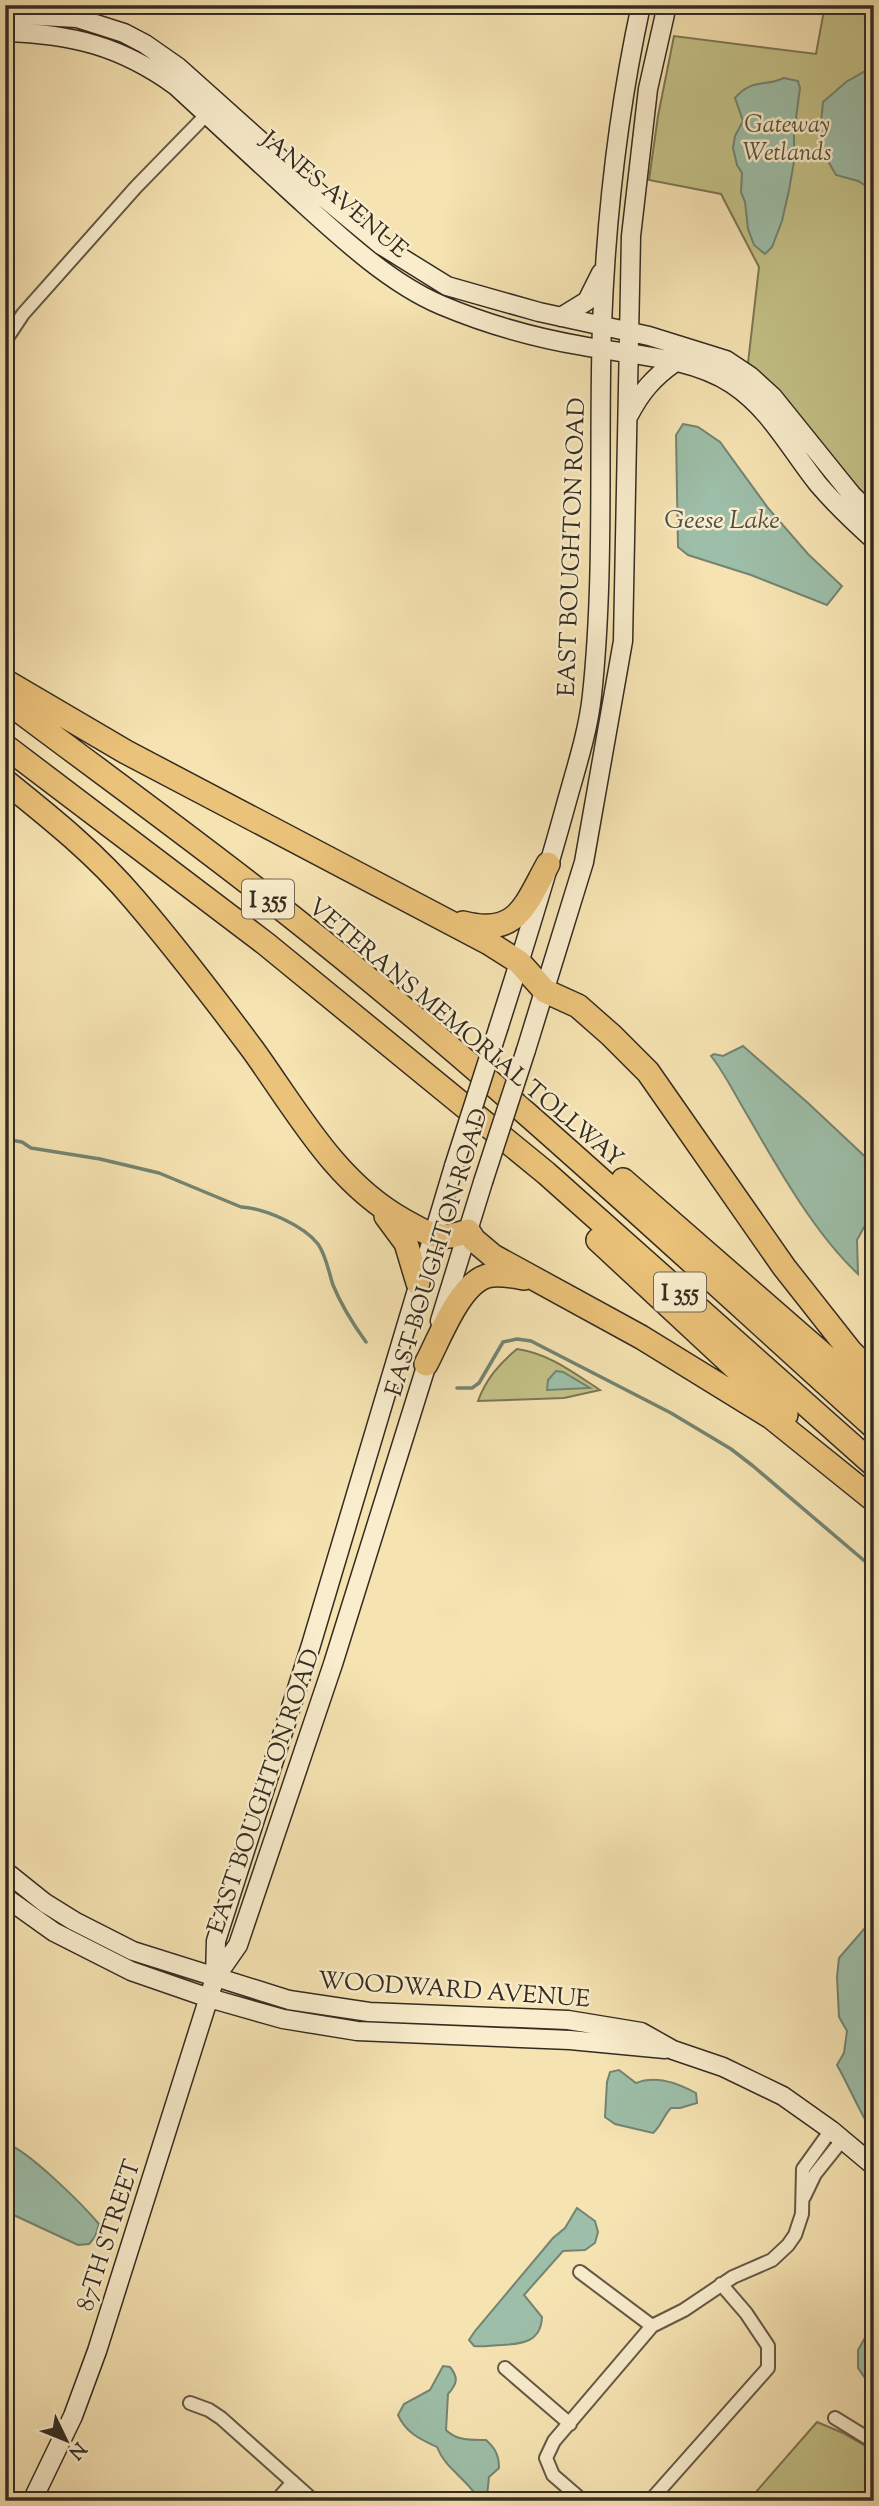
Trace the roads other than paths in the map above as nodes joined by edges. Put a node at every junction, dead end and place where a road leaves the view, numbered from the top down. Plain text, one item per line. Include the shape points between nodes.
1 (641, 5) edge
2 (667, 5) edge
3 (5, 14) edge
4 (5, 32) edge
5 (212, 109) junction
6 (606, 260) junction
7 (561, 317) junction
8 (603, 325) junction
9 (629, 332) junction
10 (5, 341) edge
11 (602, 350) junction
12 (629, 354) junction
13 (674, 363) junction
14 (627, 418) junction
15 (874, 516) edge
16 (874, 540) edge
17 (5, 681) edge
18 (5, 701) edge
19 (5, 746) edge
20 (5, 781) edge
21 (548, 864) junction
22 (443, 918) junction
23 (519, 962) junction
24 (545, 991) junction
25 (522, 1109) junction
26 (484, 1122) junction
27 (373, 1200) junction
28 (468, 1231) junction
29 (432, 1235) junction
30 (537, 1280) junction
31 (418, 1283) junction
32 (426, 1364) junction
33 (874, 1375) edge
34 (874, 1399) edge
35 (874, 1427) edge
36 (874, 1465) edge
37 (874, 1498) edge
38 (5, 1871) edge
39 (5, 1897) edge
40 (215, 1978) junction
41 (209, 1998) junction
42 (674, 2050) junction
43 (837, 2134) junction
44 (874, 2166) edge
45 (580, 2272) dead end
46 (720, 2284) junction
47 (652, 2326) junction
48 (505, 2368) dead end
49 (190, 2403) dead end
50 (835, 2418) dead end
51 (569, 2424) junction
52 (874, 2442) edge
53 (293, 2482) junction
54 (32, 2501) edge
55 (276, 2501) edge
56 (314, 2501) edge
57 (583, 2501) edge
58 (650, 2501) edge

1 - 6 main road, EAST BOUGHTON ROAD via 614,155
2 - 9 main road, EAST BOUGHTON ROAD via 648,89 638,165
3 - 5 main road, JANES AVENUE via 77,18 124,33 170,61
4 - 5 main road, JANES AVENUE via 61,36 110,50 155,71
5 - 7 main road, JANES AVENUE via 381,245 447,286
5 - 10 street via 136,187 23,314
5 - 11 main road, JANES AVENUE via 330,228 395,278 439,304 477,318 548,340
6 - 7 main road via 594,292
6 - 8 main road, EAST BOUGHTON ROAD
7 - 8 main road, JANES AVENUE
8 - 9 main road, JANES AVENUE
8 - 11 main road, EAST BOUGHTON ROAD
9 - 12 main road, EAST BOUGHTON ROAD
9 - 15 main road, JANES AVENUE via 696,349 726,360 750,376
11 - 12 main road, JANES AVENUE
11 - 21 main road, EAST BOUGHTON ROAD via 592,699
12 - 13 main road, JANES AVENUE
12 - 14 main road, EAST BOUGHTON ROAD
13 - 14 main road via 642,391
13 - 16 main road, JANES AVENUE via 730,383 757,404 824,491
14 - 24 main road, EAST BOUGHTON ROAD via 623,641 584,862
17 - 22 highway via 125,752
18 - 25 highway, VETERANS MEMORIAL TOLLWAY / I 355 via 288,913
19 - 26 highway, I 355 via 265,944
20 - 27 highway via 81,843 133,897 323,1149
21 - 22 highway via 521,911 502,925 481,928
21 - 23 main road, EAST BOUGHTON ROAD
22 - 23 highway
23 - 24 highway
23 - 29 main road, EAST BOUGHTON ROAD, bridge
24 - 28 main road, EAST BOUGHTON ROAD, bridge
24 - 33 highway via 578,1006 648,1072 784,1267 850,1352
25 - 34 highway via 561,1130 614,1172
25 - 35 highway, VETERANS MEMORIAL TOLLWAY / I 355
26 - 36 highway, I 355
26 - 37 highway via 516,1163
27 - 29 highway
27 - 31 highway via 406,1243
28 - 29 highway
28 - 30 highway via 485,1251
28 - 32 main road, EAST BOUGHTON ROAD
29 - 31 main road, EAST BOUGHTON ROAD
30 - 32 highway via 494,1275 476,1281 459,1300
30 - 37 highway via 771,1417
31 - 40 main road, EAST BOUGHTON ROAD via 311,1645 216,1941
32 - 40 main road, EAST BOUGHTON ROAD via 333,1664 238,1945
38 - 40 main road, WOODWARD AVENUE via 45,1903 103,1936 133,1951
39 - 41 main road, WOODWARD AVENUE via 107,1960
40 - 41 main road, 87TH STREET
40 - 42 main road, WOODWARD AVENUE via 289,2000 369,2012 568,2020 609,2026 641,2032
41 - 42 main road, WOODWARD AVENUE via 283,2019 348,2030
41 - 54 main road, 87TH STREET via 97,2351
42 - 43 main road, WOODWARD AVENUE via 783,2096
43 - 44 main road, WOODWARD AVENUE
43 - 46 street via 803,2169 802,2214 795,2235 780,2254
45 - 47 street
46 - 47 street
46 - 58 street via 768,2346 768,2368
47 - 51 street
48 - 51 street
49 - 53 street via 221,2418
50 - 52 street
51 - 57 street via 546,2458 553,2475
53 - 55 street
53 - 56 street

